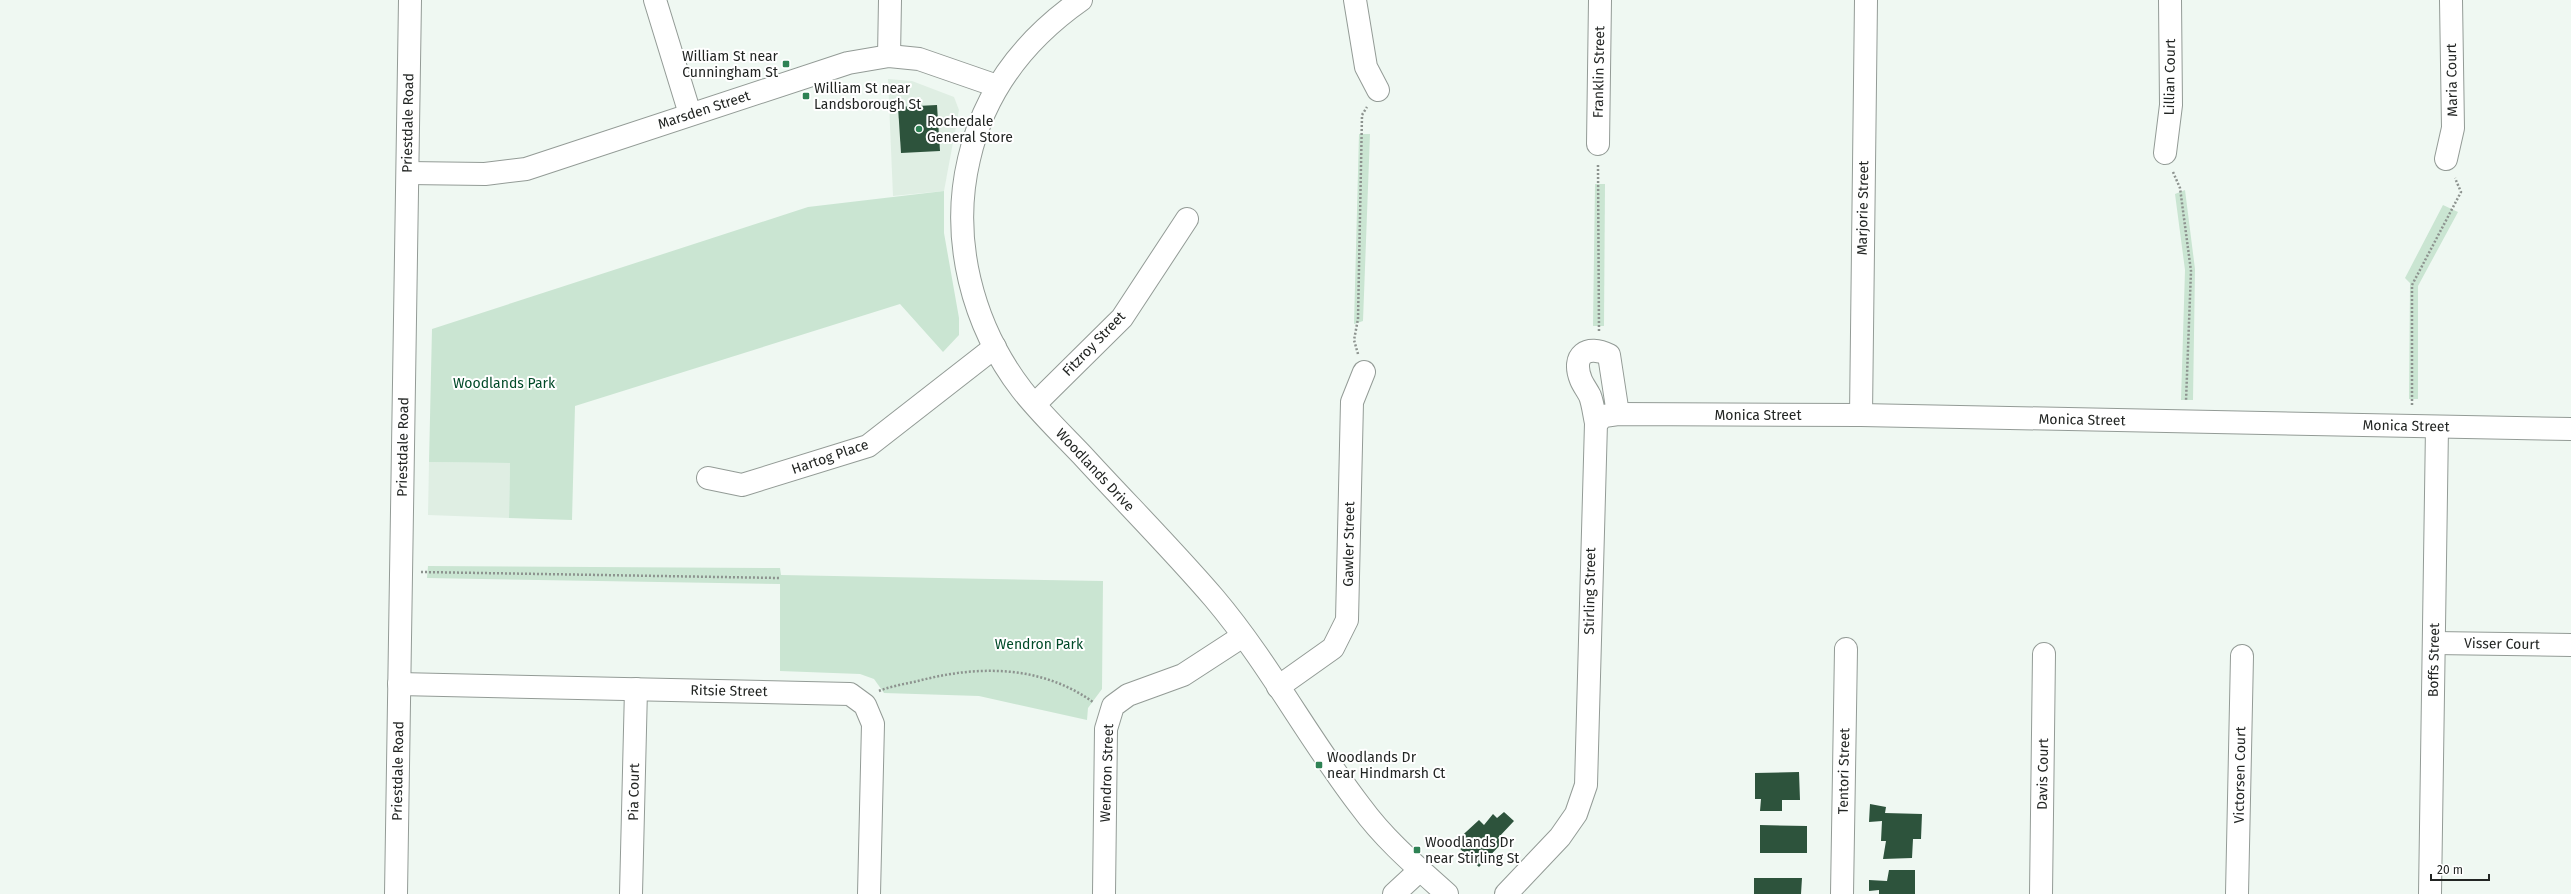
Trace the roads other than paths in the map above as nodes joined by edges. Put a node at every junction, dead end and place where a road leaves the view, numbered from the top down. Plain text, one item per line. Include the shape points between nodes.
1 (410, 0) edge
2 (655, 0) edge
3 (890, 0) edge
4 (1081, 0) edge
5 (1355, 0) edge
6 (1600, 0) edge
7 (1866, 0) edge
8 (2170, 0) edge
9 (2451, 0) edge
10 (889, 56) junction
11 (997, 86) junction
12 (1378, 90) road end
13 (690, 114) junction
14 (1598, 144) road end
15 (2166, 153) road end
16 (2446, 159) road end
17 (408, 173) junction
18 (1187, 219) dead end
19 (995, 347) junction
20 (1364, 372) road end
21 (1034, 404) junction
22 (1618, 414) junction
23 (1861, 415) junction
24 (1596, 423) junction
25 (2437, 427) junction
26 (2571, 429) edge
27 (708, 478) dead end
28 (1243, 636) junction
29 (2434, 643) junction
30 (2571, 645) edge
31 (1846, 649) dead end
32 (2044, 654) dead end
33 (2242, 656) dead end
34 (399, 684) junction
35 (1278, 687) junction
36 (636, 689) junction
37 (1420, 870) junction
38 (396, 894) edge
39 (632, 894) edge
40 (869, 894) edge
41 (1104, 894) edge
42 (1394, 894) edge
43 (1447, 894) edge
44 (1506, 894) edge
45 (1842, 894) edge
46 (2041, 894) edge
47 (2237, 894) edge
48 (2430, 894) edge

1 - 17 street, Priestdale Road
2 - 13 street
3 - 10 street
4 - 11 street, Woodlands Drive via 1026,47
5 - 12 street via 1366,67
6 - 14 street, Franklin Street
7 - 23 street, Marjorie Street
8 - 15 street, Lillian Court via 2171,105
9 - 16 street, Maria Court via 2453,128
10 - 11 street, Marsden Street via 919,59
10 - 13 street, Marsden Street via 848,63
11 - 19 street, Woodlands Drive via 974,135 964,178 963,227 966,267 981,316
13 - 17 street, Marsden Street via 526,169 486,174
17 - 34 street, Priestdale Road
18 - 21 street, Fitzroy Street via 1122,318
19 - 21 street, Woodlands Drive
19 - 27 street, Hartog Place via 868,446 742,486
20 - 35 street, Gawler Street via 1352,402 1347,620 1333,648
21 - 28 street, Woodlands Drive via 1214,598
22 - 23 street, Monica Street
22 - 24 street, Monica Street via 1604,416
22 - 24 street, Stirling Street via 1609,355 1600,350 1588,351 1581,355 1577,365 1580,379 1590,396
23 - 25 street, Monica Street
24 - 44 street, Stirling Street via 1586,784 1576,814 1560,837
25 - 26 street, Monica Street
25 - 29 street, Boffs Street
28 - 35 street, Woodlands Drive
28 - 41 street, Wendron Street via 1183,675 1128,695 1113,706 1106,729
29 - 30 street, Visser Court
29 - 48 street, Boffs Street
31 - 45 street, Tentori Street
32 - 46 street, Davis Court
33 - 47 street, Victorsen Court
34 - 36 street, Ritsie Street
34 - 38 street, Priestdale Road
35 - 37 street, Woodlands Drive via 1360,808
36 - 39 street, Pia Court
36 - 40 street, Ritsie Street via 850,694 863,703 873,724
37 - 42 street
37 - 43 street, Woodlands Drive

